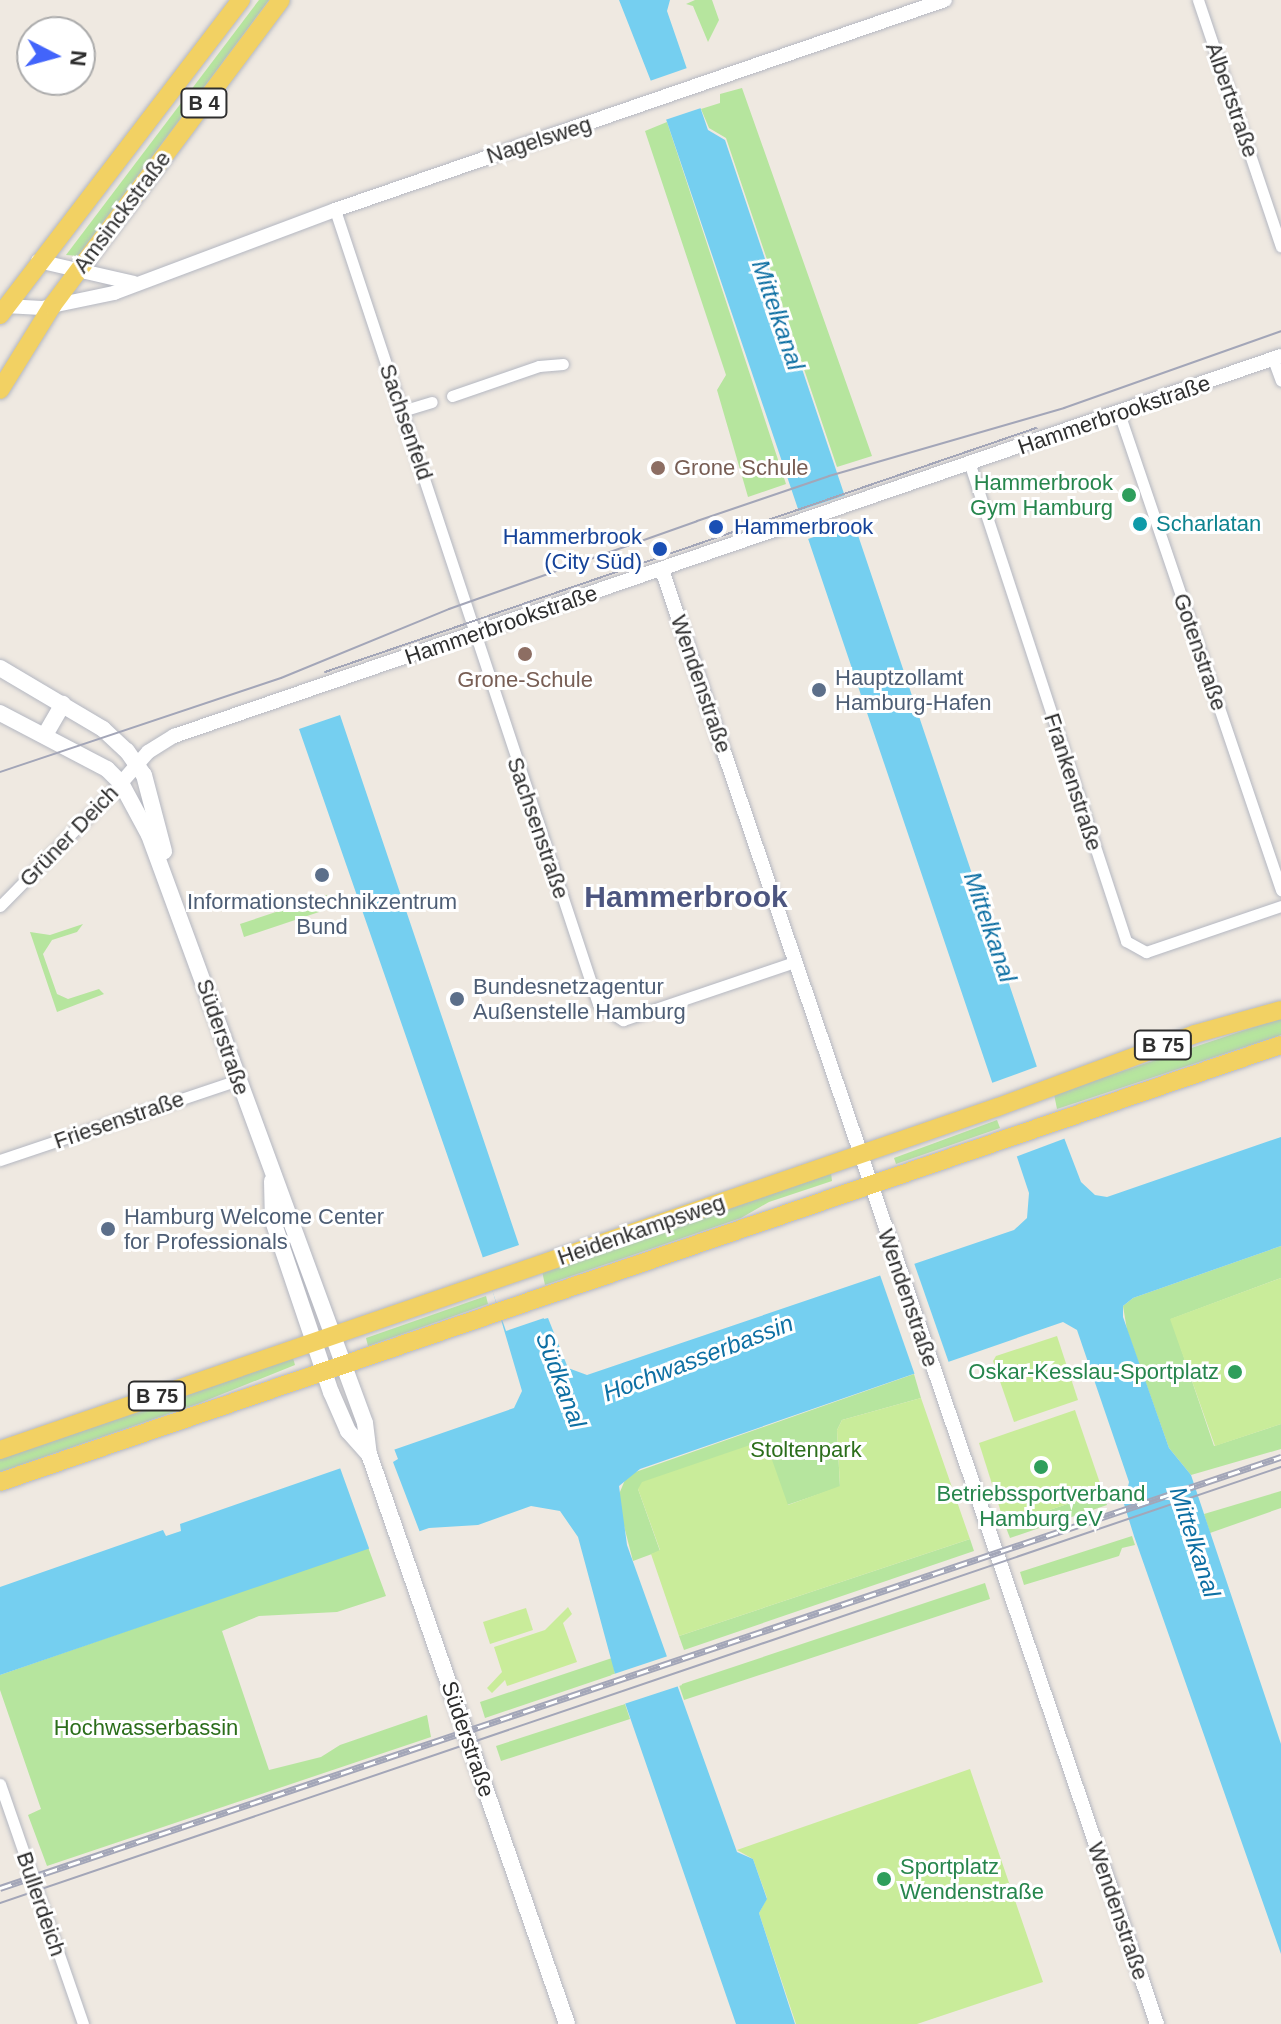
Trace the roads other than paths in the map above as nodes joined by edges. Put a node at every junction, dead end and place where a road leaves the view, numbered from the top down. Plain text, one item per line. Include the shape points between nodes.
1 (241, 0) edge
2 (281, 0) edge
3 (945, 0) edge
4 (1198, 0) edge
5 (335, 210) junction
6 (1281, 246) edge
7 (38, 261) junction
8 (79, 270) junction
9 (134, 283) junction
10 (52, 306) junction
11 (3, 311) edge
12 (1277, 358) edge
13 (563, 364) dead end
14 (1281, 381) edge
15 (0, 390) edge
16 (452, 396) dead end
17 (432, 402) dead end
18 (402, 411) junction
19 (1119, 413) junction
20 (970, 465) junction
21 (662, 570) junction
22 (472, 634) junction
23 (0, 668) edge
24 (63, 704) junction
25 (0, 713) edge
26 (45, 735) junction
27 (137, 763) junction
28 (121, 783) junction
29 (1281, 890) edge
30 (175, 899) junction
31 (0, 906) edge
32 (1281, 906) edge
33 (794, 962) junction
34 (1281, 1010) edge
35 (1281, 1045) edge
36 (238, 1080) junction
37 (860, 1155) junction
38 (0, 1160) edge
39 (271, 1174) junction
40 (869, 1184) junction
41 (333, 1336) junction
42 (314, 1342) junction
43 (343, 1364) junction
44 (323, 1371) junction
45 (0, 1450) edge
46 (369, 1454) junction
47 (0, 1482) edge
48 (0, 1784) edge
49 (83, 2024) edge
50 (567, 2024) edge
51 (1157, 2024) edge

1 - 7 main road, Amsinckstraße / B 4
2 - 8 main road, Amsinckstraße / B 4
3 - 5 street, Nagelsweg
4 - 6 street, Albertstraße
5 - 9 street, Nagelsweg
5 - 18 street, Sachsenfeld
7 - 8 street
7 - 11 main road, Amsinckstraße / B 4
8 - 9 street
8 - 10 main road, Amsinckstraße / B 4
9 - 10 street, Nagelsweg via 104,296
10 - 11 street, Nagelsweg
10 - 15 main road, Amsinckstraße / B 4
12 - 14 street
12 - 19 street, Hammerbrookstraße
13 - 16 street via 539,366
17 - 18 street
18 - 22 street, Sachsenfeld
19 - 20 street, Hammerbrookstraße
19 - 29 street, Gotenstraße
20 - 21 street, Hammerbrookstraße
20 - 32 street, Frankenstraße via 1126,941 1146,952
21 - 22 street, Hammerbrookstraße
21 - 33 street, Wendenstraße
22 - 27 street, Hammerbrookstraße via 174,736
22 - 33 street, Sachsenstraße via 598,1004 623,1020
23 - 24 main road, Süderstraße
24 - 26 main road
24 - 27 main road, Süderstraße via 116,739
25 - 26 main road, Süderstraße
26 - 28 main road, Süderstraße via 85,754
27 - 28 street, Grüner Deich
27 - 30 main road, Süderstraße via 151,792
28 - 30 main road, Süderstraße
28 - 31 street, Grüner Deich
30 - 36 main road, Süderstraße
33 - 37 street, Wendenstraße
34 - 37 main road, Heidenkampsweg / B 75 via 1047,1086
35 - 40 main road, Heidenkampsweg / B 75
36 - 38 street, Friesenstraße
36 - 39 main road, Süderstraße
37 - 40 street, Wendenstraße
37 - 41 main road, Heidenkampsweg / B 75
39 - 41 main road, Süderstraße
39 - 42 main road, Süderstraße via 273,1221
40 - 43 main road, Heidenkampsweg / B 75
40 - 51 street, Wendenstraße
41 - 42 main road, Heidenkampsweg / B 75
41 - 43 main road, Süderstraße
42 - 44 main road, Süderstraße
42 - 45 main road, Heidenkampsweg / B 75
43 - 44 main road, Heidenkampsweg / B 75
43 - 46 main road, Süderstraße via 365,1423
44 - 46 main road, Süderstraße via 348,1431
44 - 47 main road, Heidenkampsweg / B 75
46 - 50 main road, Süderstraße
48 - 49 street, Bullerdeich

